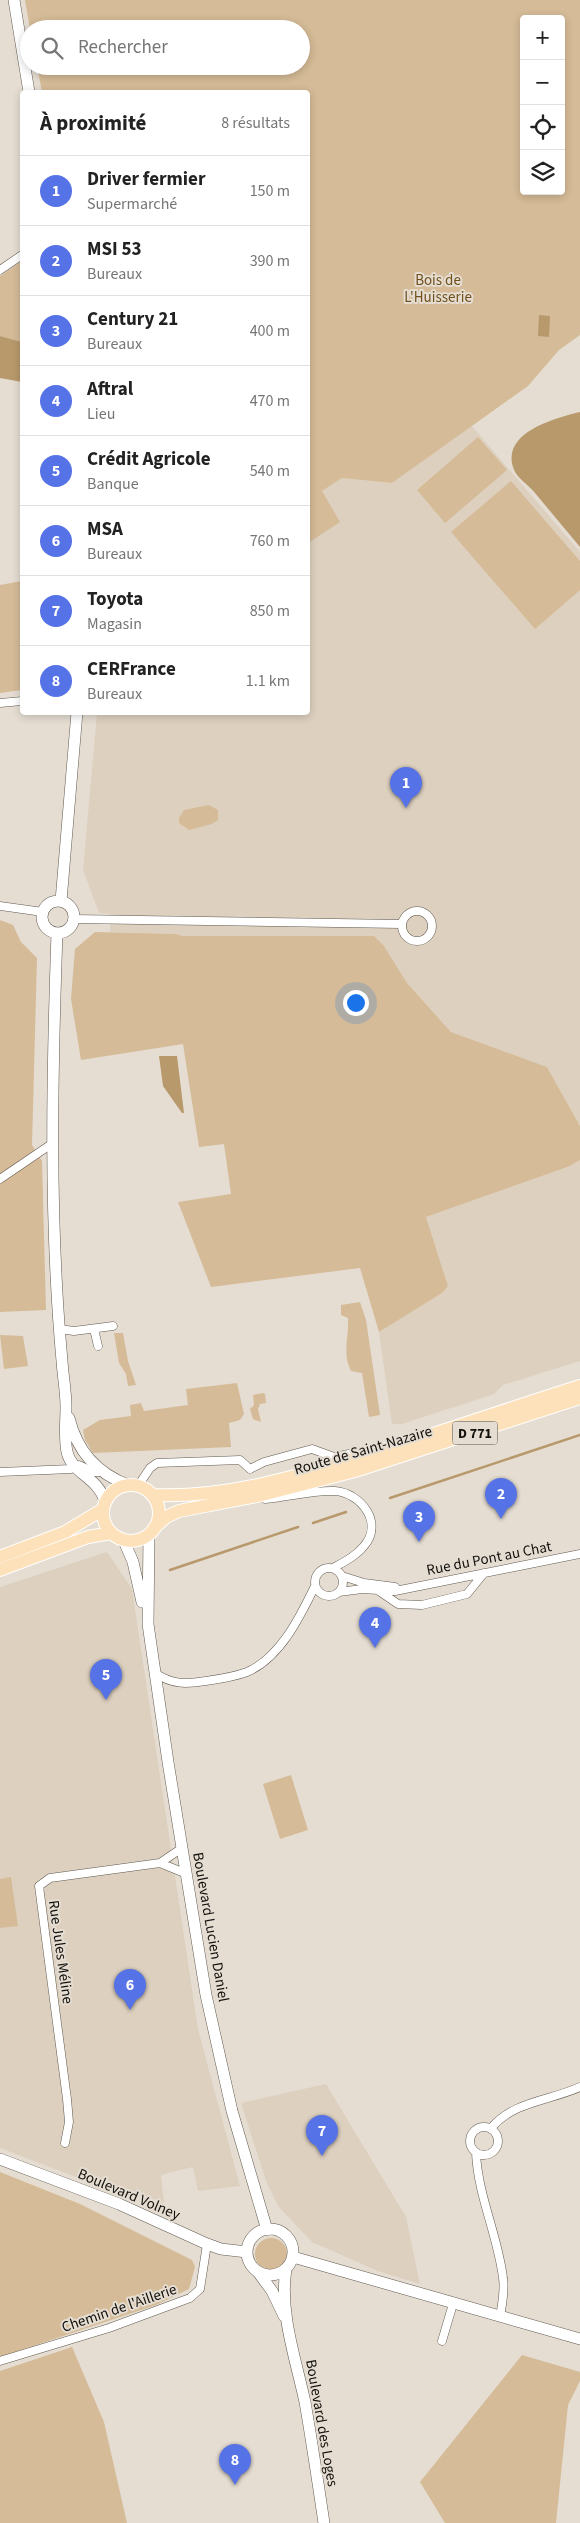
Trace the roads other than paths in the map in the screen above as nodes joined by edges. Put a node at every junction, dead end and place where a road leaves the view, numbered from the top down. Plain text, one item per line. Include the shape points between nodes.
1 (14, 0) edge
2 (20, 37) edge
3 (26, 75) edge
4 (29, 90) edge
5 (20, 256) edge
6 (0, 270) edge
7 (20, 701) edge
8 (0, 704) edge
9 (76, 715) edge
10 (61, 901) junction
11 (0, 906) edge
12 (43, 912) junction
13 (74, 919) junction
14 (401, 924) junction
15 (57, 933) junction
16 (53, 1143) junction
17 (0, 1179) edge
18 (113, 1326) dead end
19 (59, 1329) junction
20 (94, 1329) junction
21 (98, 1346) dead end
22 (580, 1386) edge
23 (580, 1398) edge
24 (66, 1405) junction
25 (400, 1445) junction
26 (75, 1467) junction
27 (250, 1469) junction
28 (0, 1472) edge
29 (102, 1472) junction
30 (133, 1485) junction
31 (246, 1487) junction
32 (152, 1495) junction
33 (104, 1506) junction
34 (214, 1506) junction
35 (152, 1531) junction
36 (111, 1533) junction
37 (124, 1541) junction
38 (580, 1554) edge
39 (0, 1557) edge
40 (333, 1568) junction
41 (0, 1570) edge
42 (484, 1574) junction
43 (342, 1576) junction
44 (315, 1586) junction
45 (404, 1589) junction
46 (379, 1591) junction
47 (339, 1592) junction
48 (148, 1624) junction
49 (155, 1673) junction
50 (182, 1848) junction
51 (160, 1863) junction
52 (187, 1874) junction
53 (580, 2087) edge
54 (491, 2128) junction
55 (65, 2143) dead end
56 (476, 2153) junction
57 (0, 2159) edge
58 (268, 2230) junction
59 (207, 2244) junction
60 (247, 2252) junction
61 (292, 2257) junction
62 (286, 2269) junction
63 (258, 2272) junction
64 (453, 2304) junction
65 (500, 2317) junction
66 (289, 2330) junction
67 (580, 2339) edge
68 (442, 2341) dead end
69 (0, 2361) edge
70 (324, 2523) edge

1 - 2 main road
3 - 4 main road
5 - 6 street
7 - 8 street
9 - 10 main road
10 - 12 main road via 52,902
10 - 13 main road via 70,906
11 - 12 street
12 - 15 main road via 45,926
13 - 14 street
13 - 15 main road via 66,931
14 - 14 street via 404,934 412,940 422,940 432,929 428,915 419,910 405,915
15 - 16 main road
16 - 17 street
16 - 19 main road via 53,1257
18 - 20 street
19 - 20 street
19 - 24 main road
20 - 21 street
22 - 25 main road, Route de Saint-Nazaire
23 - 34 main road, Route de Saint-Nazaire / D 771 via 355,1471
24 - 26 main road via 64,1440
24 - 29 main road via 76,1443
25 - 27 street via 334,1457 312,1449
25 - 31 main road, Route de Saint-Nazaire
26 - 28 street
26 - 29 street via 79,1465
26 - 33 main road via 96,1484
27 - 30 street via 240,1460 157,1463
27 - 31 street
29 - 30 main road
30 - 32 main road
30 - 33 main road via 113,1491
31 - 32 main road, Route de Saint-Nazaire via 178,1496
32 - 35 main road via 159,1511
33 - 36 main road via 103,1518
33 - 39 main road via 65,1532
34 - 35 main road, Route de Saint-Nazaire via 179,1511 166,1517
34 - 40 street via 322,1492 336,1491 352,1496 364,1505 370,1516 370,1536 356,1554
35 - 37 main road via 134,1542
35 - 48 main road, Boulevard Lucien Daniel via 146,1602
36 - 37 main road
36 - 41 main road via 88,1537
37 - 48 main road, Boulevard Lucien Daniel
38 - 42 street, Rue du Pont au Chat
40 - 43 street
40 - 44 street via 320,1570
42 - 45 street, Rue du Pont au Chat
42 - 46 street via 467,1594 422,1605 398,1604
43 - 45 street
43 - 47 street
44 - 47 street via 322,1595 334,1596
44 - 49 street via 281,1644 259,1666 248,1672 176,1684
45 - 46 street
46 - 47 street
48 - 49 main road, Boulevard Lucien Daniel
49 - 50 main road, Boulevard Lucien Daniel
50 - 51 street, Rue Jules Méline
50 - 52 main road, Boulevard Lucien Daniel
51 - 52 street
51 - 55 street, Rue Jules Méline via 50,1878 39,1886 67,2099 69,2122
52 - 58 main road, Boulevard Lucien Daniel via 220,2067
53 - 54 street via 512,2110
54 - 56 street via 482,2126 469,2138 470,2147
54 - 56 street via 497,2135 498,2144 493,2152 485,2155
56 - 65 street via 477,2176 504,2279
57 - 59 main road, Boulevard Volney via 119,2204
58 - 60 main road via 251,2240
58 - 61 main road via 281,2232 287,2237
59 - 60 main road, Boulevard Volney
59 - 69 street, Chemin de l'Aillerie via 200,2289 190,2298 109,2328
60 - 63 main road via 252,2267
61 - 62 main road
61 - 64 main road
62 - 63 main road via 276,2275
62 - 66 main road, Boulevard des Loges
63 - 66 main road, Boulevard des Loges via 272,2291
64 - 65 main road
64 - 68 street
65 - 67 main road
66 - 70 main road, Boulevard des Loges

